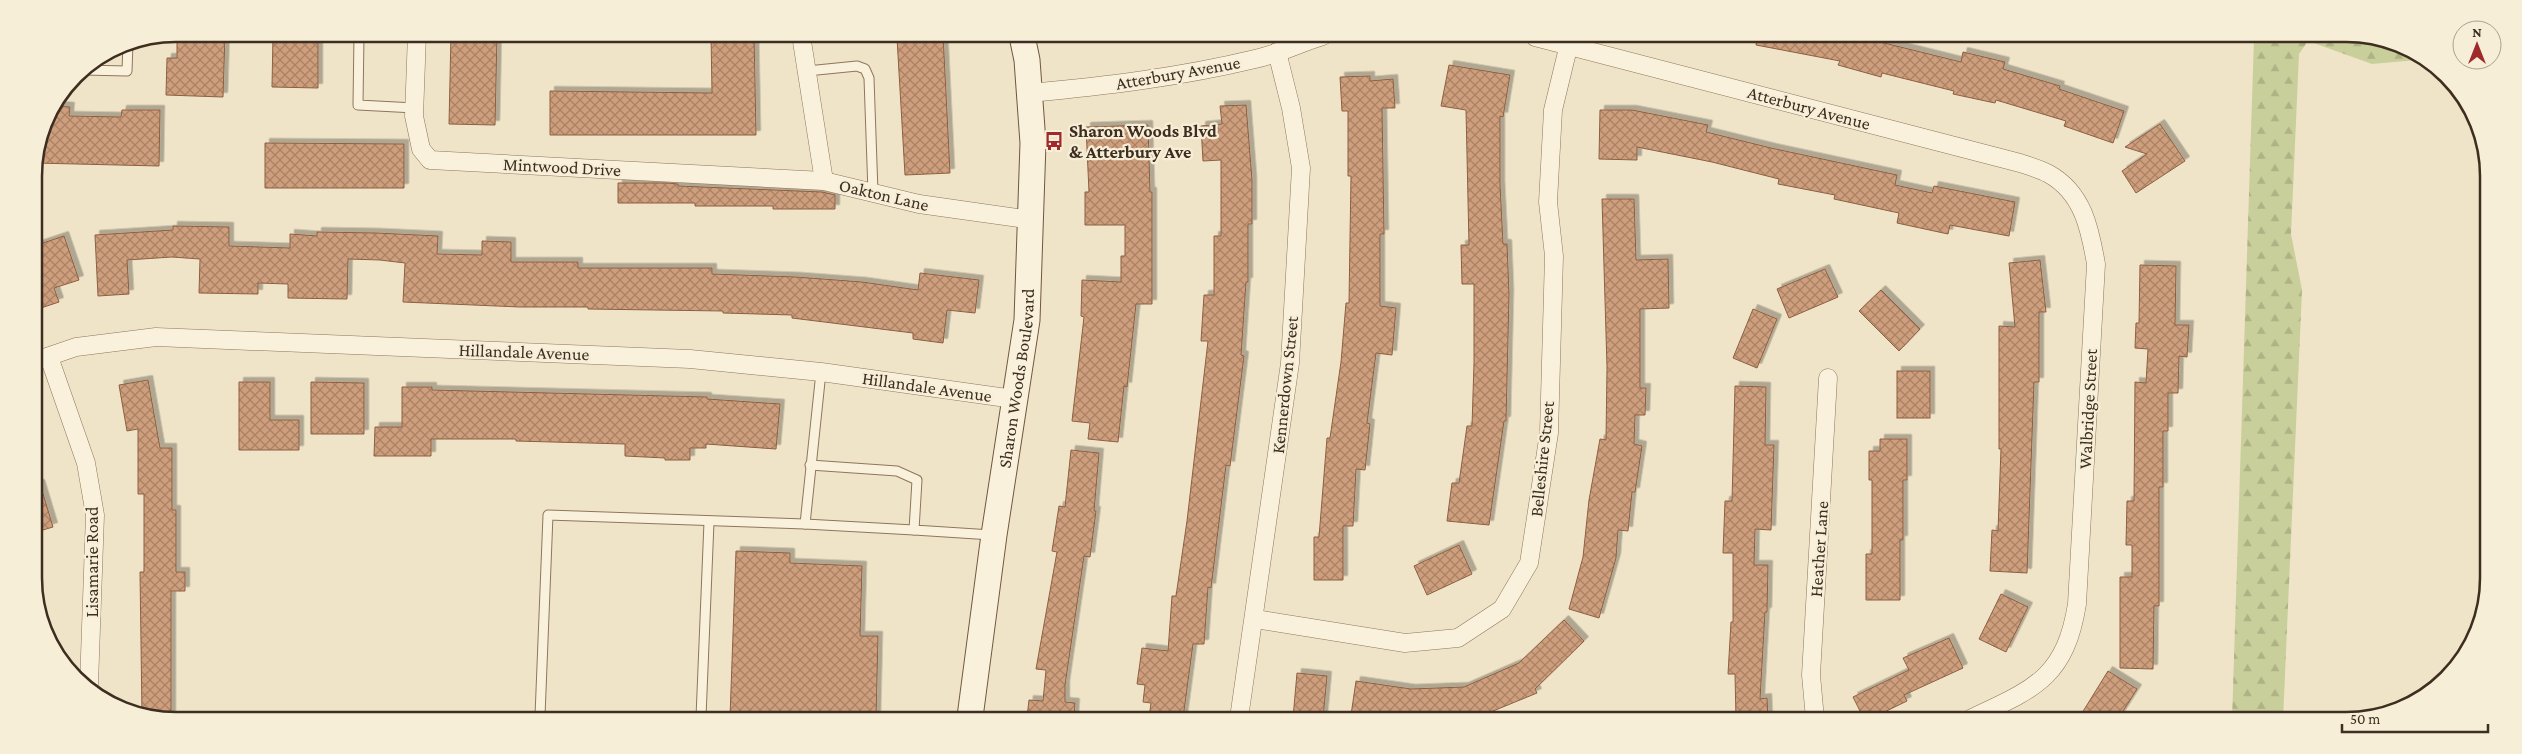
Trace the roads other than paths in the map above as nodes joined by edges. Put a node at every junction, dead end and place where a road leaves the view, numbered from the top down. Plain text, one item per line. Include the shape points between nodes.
1 (359, 42) edge
2 (417, 42) edge
3 (802, 42) edge
4 (1023, 42) edge
5 (1306, 42) edge
6 (1559, 42) edge
7 (1569, 44) junction
8 (128, 52) edge
9 (1277, 52) junction
10 (95, 70) edge
11 (807, 71) junction
12 (1029, 93) junction
13 (414, 108) junction
14 (824, 181) junction
15 (874, 193) junction
16 (2074, 196) joint
17 (1032, 220) junction
18 (42, 359) edge
19 (43, 360) edge
20 (821, 372) junction
21 (1828, 378) dead end
22 (1014, 399) junction
23 (810, 465) junction
24 (709, 522) junction
25 (805, 524) junction
26 (914, 530) junction
27 (994, 535) junction
28 (1255, 619) junction
29 (89, 679) edge
30 (1815, 711) edge
31 (1987, 711) edge
32 (540, 712) edge
33 (701, 712) edge
34 (971, 712) edge
35 (1240, 712) edge

1 - 13 lane via 358,105
2 - 13 street, Mintwood Drive
3 - 11 street, Oakton Lane
4 - 12 street, Sharon Woods Boulevard
5 - 9 street, Atterbury Avenue
6 - 7 street, Atterbury Avenue
7 - 16 street, Atterbury Avenue via 2020,163 2050,175
7 - 28 street, Belleshire Street via 1553,110 1548,202 1554,256 1549,433 1529,564 1502,609 1458,638 1405,643
8 - 10 lane via 127,71
9 - 12 street, Atterbury Avenue via 1185,75
9 - 28 street, Kennerdown Street via 1301,168 1290,363
11 - 14 street, Oakton Lane
11 - 15 lane via 857,66 865,69
12 - 17 street, Sharon Woods Boulevard via 1033,143
13 - 14 street, Mintwood Drive via 416,138 420,149 430,160
14 - 15 street, Oakton Lane
15 - 17 street, Oakton Lane via 919,204
16 - 31 street, Walbridge Street via 2090,226 2096,264 2074,625 2060,660 2043,681
17 - 22 street, Sharon Woods Boulevard via 1027,320
18 - 20 street, Hillandale Avenue via 76,346 156,337 690,358
19 - 29 street, Lisamarie Road via 86,463 95,515
20 - 22 street, Hillandale Avenue
20 - 23 lane
21 - 30 street, Heather Lane via 1811,675
22 - 27 street, Sharon Woods Boulevard
23 - 25 lane
23 - 26 lane via 897,472 918,480
24 - 25 lane
24 - 32 lane via 548,515
24 - 33 lane
25 - 26 lane
26 - 27 lane
27 - 34 street, Sharon Woods Boulevard
28 - 35 street, Kennerdown Street

